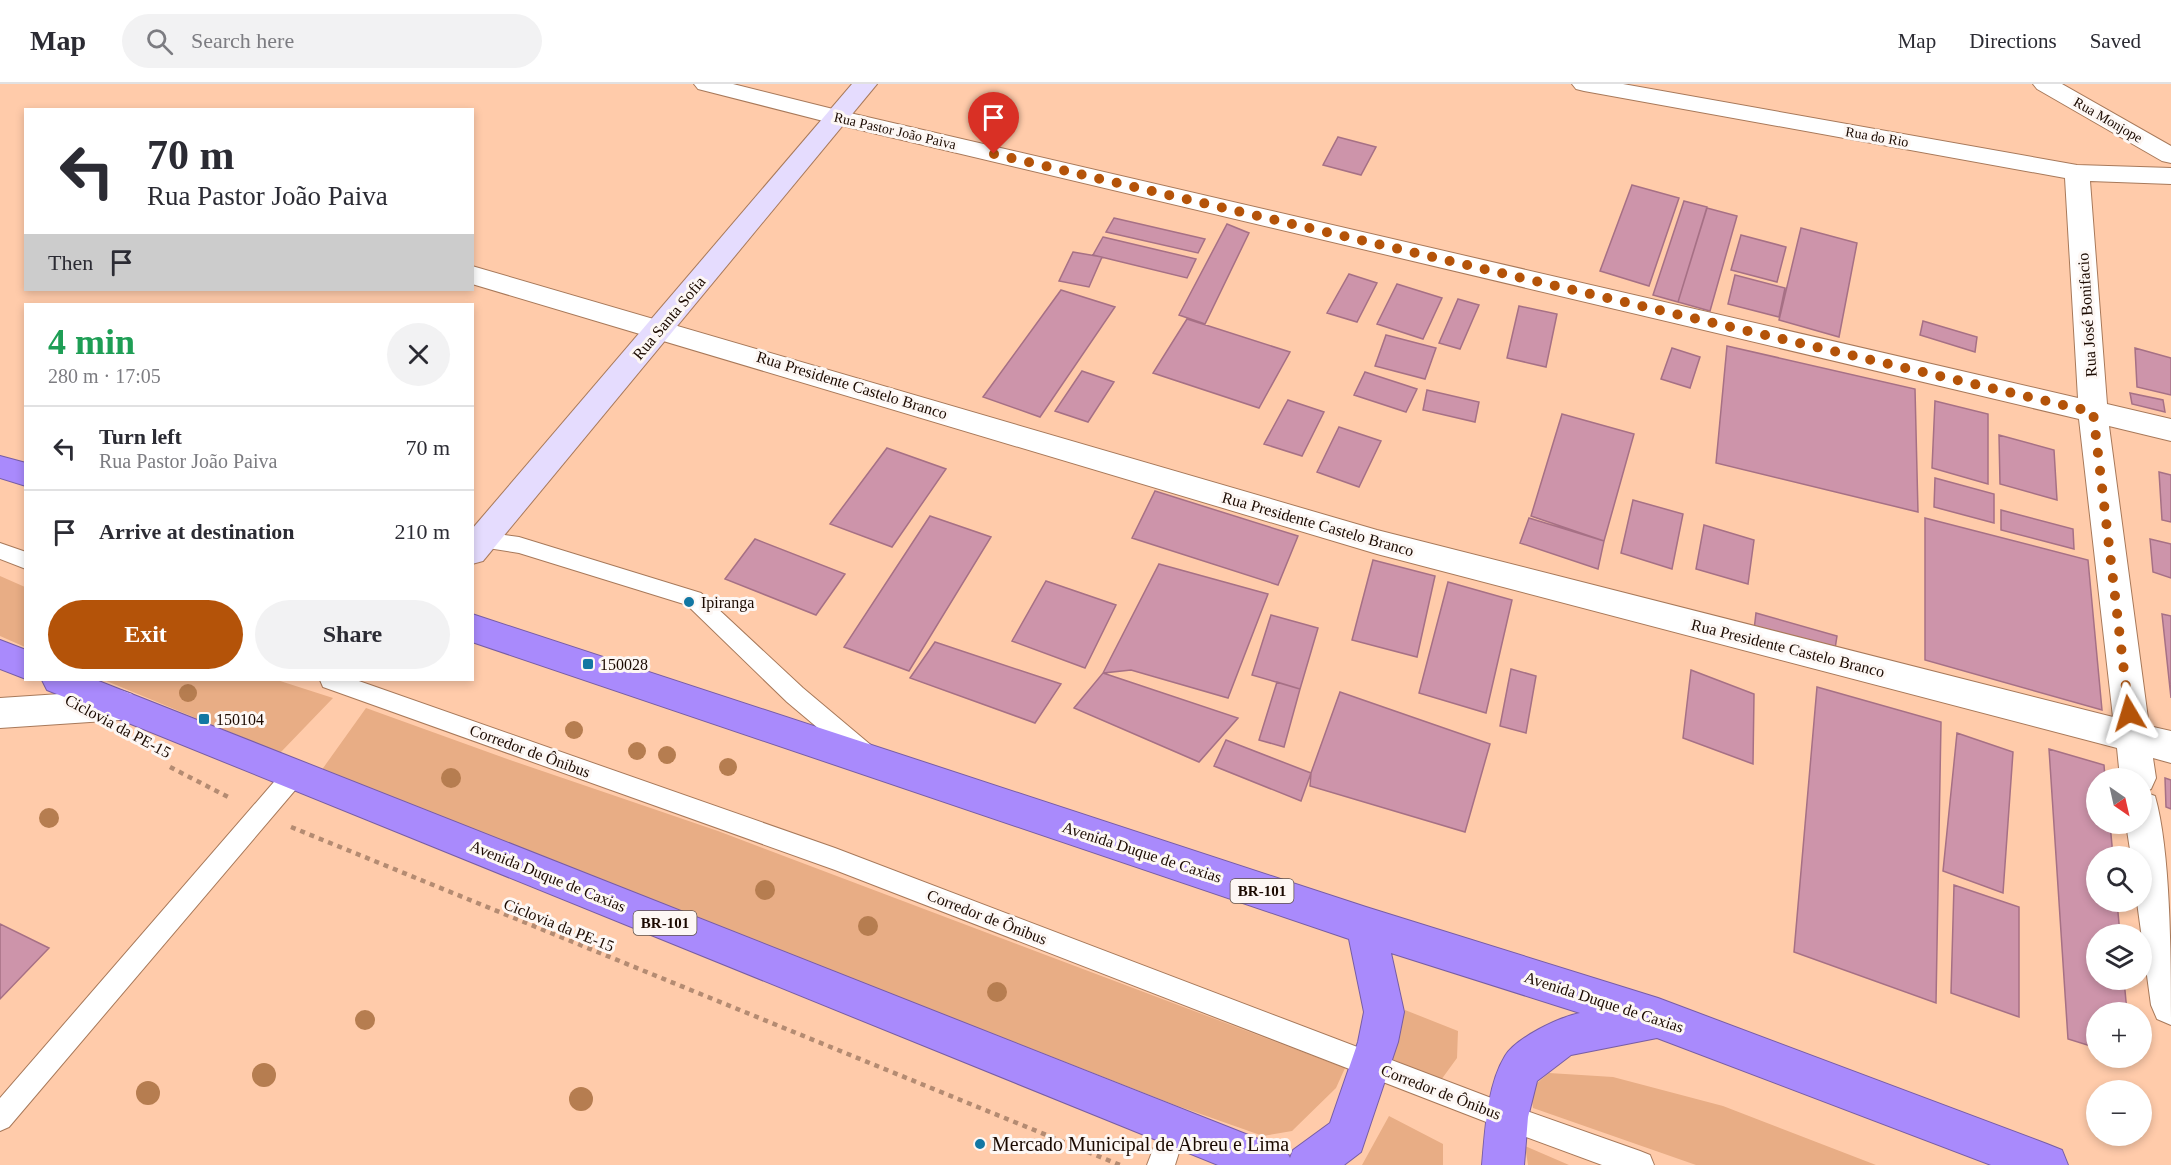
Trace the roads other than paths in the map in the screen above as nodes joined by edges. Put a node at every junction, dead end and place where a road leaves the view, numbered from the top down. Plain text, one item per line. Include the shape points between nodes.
1 (706, 84) edge
2 (866, 84) edge
3 (1584, 84) edge
4 (2045, 84) edge
5 (835, 117) junction
6 (2171, 156) edge
7 (2077, 173) junction
8 (2171, 176) edge
9 (474, 276) edge
10 (661, 328) junction
11 (2093, 412) junction
12 (2171, 430) edge
13 (0, 466) edge
14 (24, 474) edge
15 (477, 546) edge
16 (0, 551) edge
17 (24, 560) edge
18 (474, 629) edge
19 (0, 654) edge
20 (24, 664) edge
21 (61, 681) edge
22 (334, 681) edge
23 (120, 705) junction
24 (0, 713) edge
25 (2132, 736) junction
26 (2171, 747) edge
27 (876, 763) junction
28 (2137, 768) edge
29 (294, 775) junction
30 (2147, 834) edge
31 (2164, 925) edge
32 (1366, 926) junction
33 (2171, 1005) edge
34 (1658, 1018) junction
35 (1372, 1065) junction
36 (1507, 1117) junction
37 (0, 1118) edge
38 (1174, 1127) junction
39 (1161, 1165) edge
40 (1271, 1165) edge
41 (1308, 1165) edge
42 (1503, 1165) edge
43 (1640, 1165) edge
44 (2047, 1165) edge

1 - 5 street, Rua Pastor João Paiva
2 - 5 street, Rua Santa Sofia
3 - 7 street, Rua do Rio
4 - 6 street, Rua Monjope
5 - 10 street, Rua Santa Sofia
5 - 11 street, Rua Pastor João Paiva
7 - 8 street, Rua do Rio
7 - 11 street, Rua José Bonifacio
9 - 10 street, Rua Presidente Castelo Branco
10 - 15 street, Rua Santa Sofia
10 - 25 street, Rua Presidente Castelo Branco via 1377,542
11 - 12 street, Rua Pastor João Paiva
11 - 25 street, Rua José Bonifacio
13 - 14 highway
15 - 27 lane via 519,545 694,599
16 - 17 lane
18 - 27 highway, Avenida Duque de Caxias / BR-101
19 - 20 highway
21 - 23 highway, Avenida Duque de Caxias / BR-101
22 - 35 lane, Corredor de Ônibus via 835,859
23 - 24 street, BR-101
23 - 29 highway, Avenida Duque de Caxias / BR-101
25 - 26 street, Rua Presidente Castelo Branco
25 - 28 street, Rua José Bonifacio
27 - 32 highway, Avenida Duque de Caxias / BR-101
29 - 37 lane
29 - 38 highway, Avenida Duque de Caxias / BR-101
30 - 31 street
31 - 33 street
32 - 34 highway, Avenida Duque de Caxias / BR-101
32 - 35 highway via 1384,1012
34 - 36 highway via 1562,1037 1520,1069
34 - 44 highway, Avenida Duque de Caxias / BR-101
35 - 36 lane, Corredor de Ônibus
35 - 41 highway via 1346,1137
36 - 42 highway
36 - 43 lane, Corredor de Ônibus
38 - 39 lane
38 - 40 highway, Avenida Duque de Caxias / BR-101

